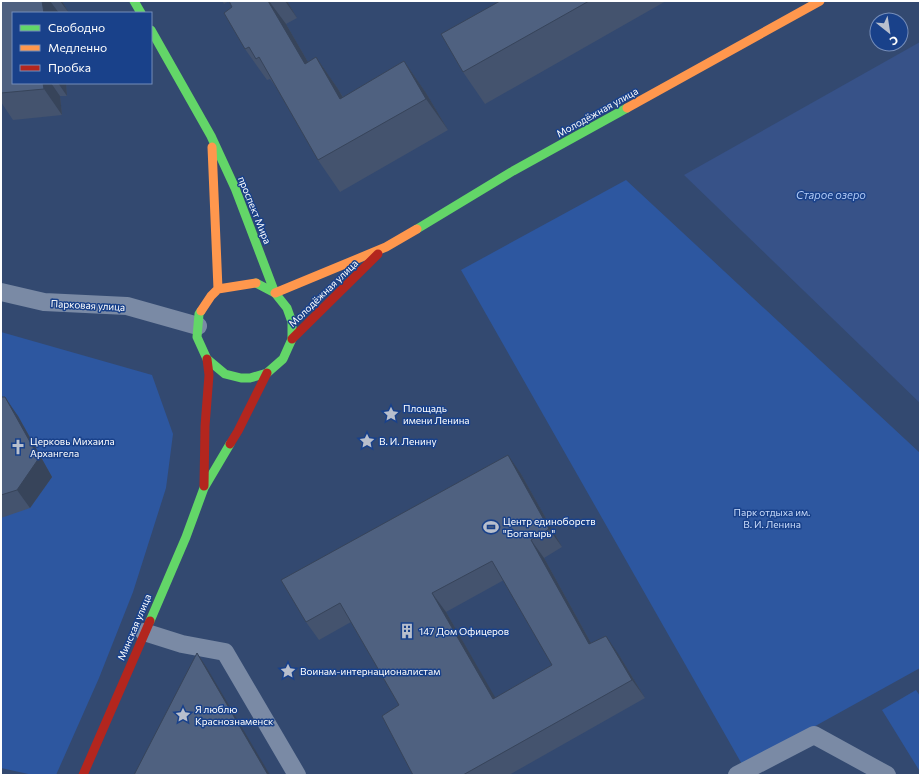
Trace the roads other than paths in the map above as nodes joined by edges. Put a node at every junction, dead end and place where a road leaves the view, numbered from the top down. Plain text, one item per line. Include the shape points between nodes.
1 (134, 1) edge
2 (820, 1) edge
3 (140, 12) edge
4 (152, 32) edge
5 (211, 136) junction
6 (386, 247) junction
7 (218, 289) junction
8 (1, 292) edge
9 (275, 293) junction
10 (198, 326) junction
11 (292, 339) junction
12 (206, 359) junction
13 (267, 373) junction
14 (204, 488) junction
15 (144, 632) junction
16 (83, 775) edge
17 (297, 775) edge
18 (737, 775) edge
19 (887, 775) edge

1 - 3 street
2 - 6 street, Молодёжная улица via 513,171
4 - 5 street, проспект Мира
5 - 7 street, проспект Мира
5 - 9 street, проспект Мира via 235,188
6 - 9 street, Молодёжная улица
6 - 11 street, Молодёжная улица
7 - 9 street via 256,284
7 - 10 street via 199,314
8 - 10 street, Парковая улица via 44,302 127,306
9 - 11 street via 287,308 292,322
10 - 12 street via 197,337
11 - 13 street via 283,358
12 - 13 street via 225,374 241,378
12 - 14 street, Минская улица via 209,375
13 - 14 street, Минская улица via 238,431
14 - 15 street, Минская улица via 186,537
15 - 16 street, Минская улица
15 - 17 street via 182,644 225,652
18 - 19 street via 814,735

